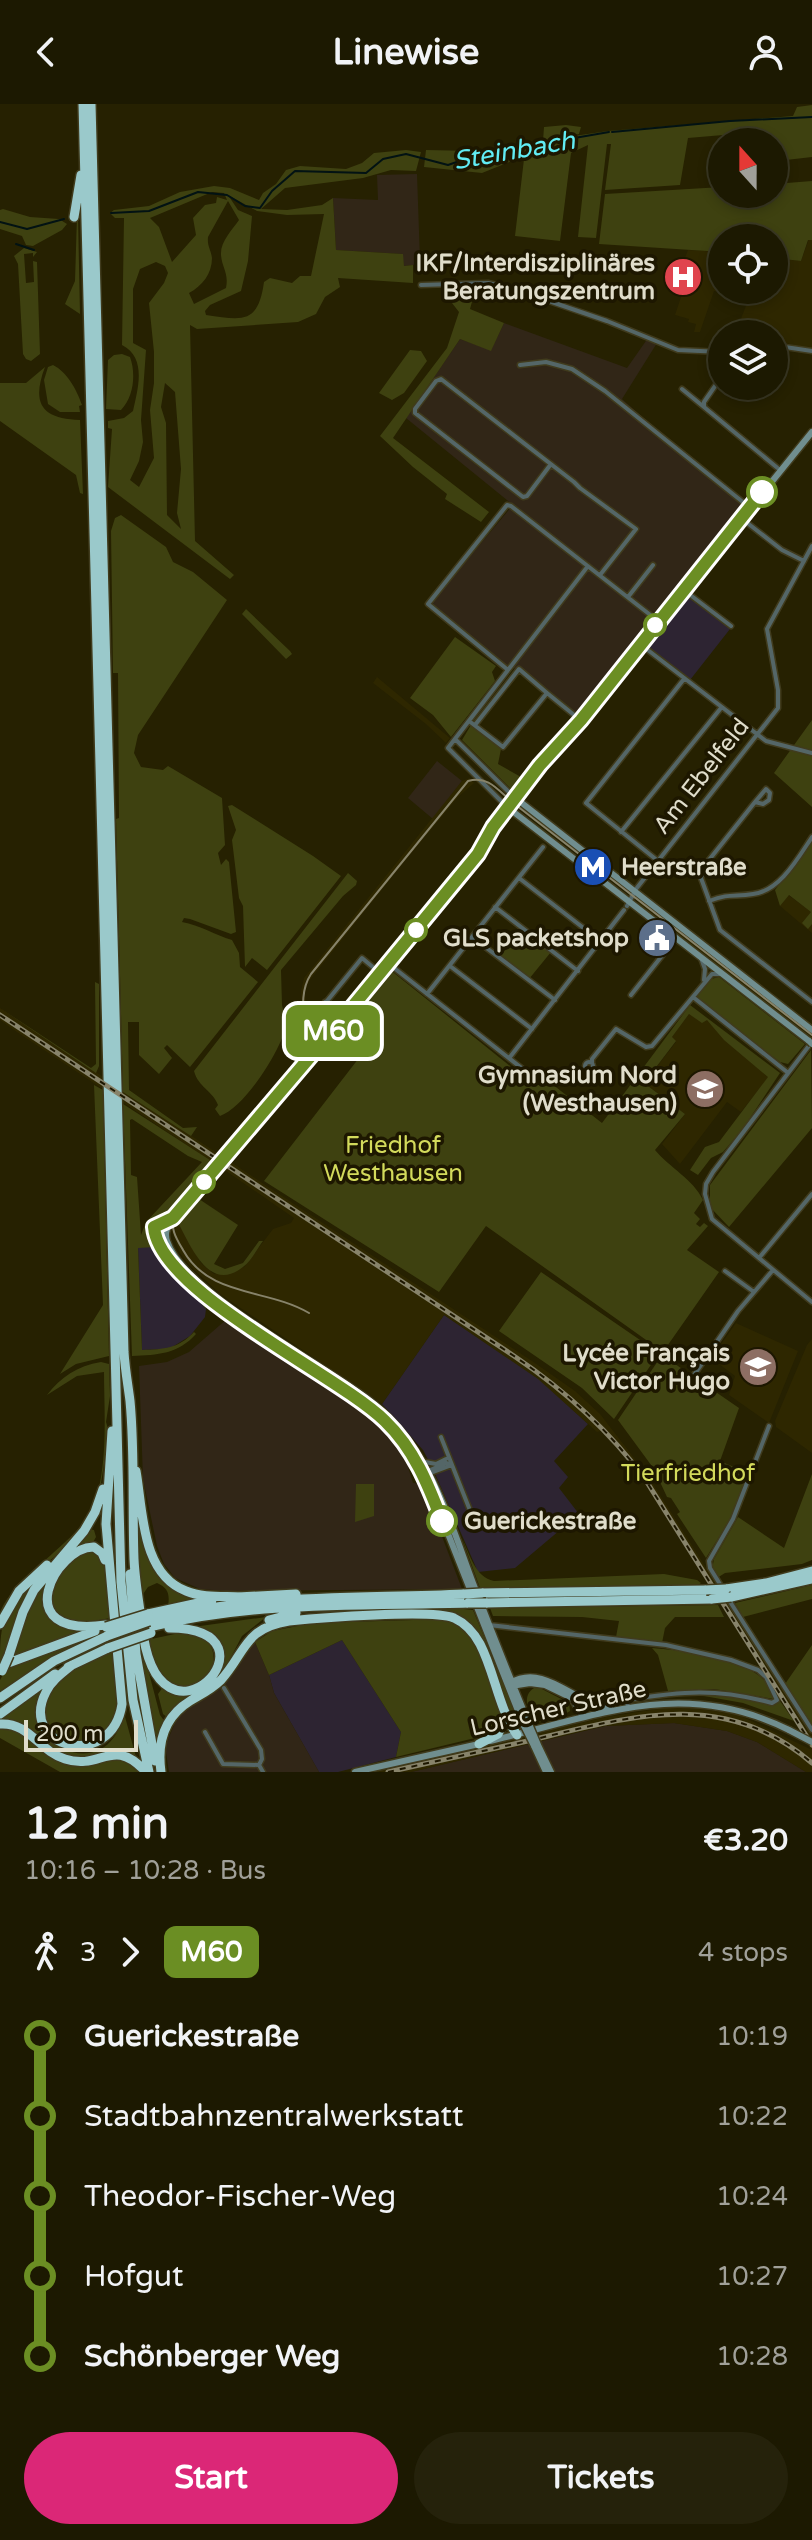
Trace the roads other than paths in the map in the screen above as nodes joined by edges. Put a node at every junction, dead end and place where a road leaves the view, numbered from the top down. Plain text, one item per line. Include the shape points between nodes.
1 (83, 104) edge
2 (91, 104) edge
3 (84, 156) junction
4 (74, 217) dead end
5 (421, 285) dead end
6 (788, 347) edge
7 (708, 351) edge
8 (812, 351) edge
9 (520, 365) dead end
10 (682, 389) dead end
11 (708, 396) edge
12 (704, 407) junction
13 (84, 409) dead end
14 (812, 432) edge
15 (551, 464) junction
16 (91, 466) junction
17 (780, 470) junction
18 (749, 507) junction
19 (741, 518) junction
20 (812, 546) edge
21 (804, 561) junction
22 (653, 565) dead end
23 (588, 566) junction
24 (600, 575) junction
25 (683, 589) junction
26 (628, 597) junction
27 (658, 621) junction
28 (731, 626) dead end
29 (640, 644) junction
30 (508, 670) junction
31 (684, 679) junction
32 (547, 693) junction
33 (721, 708) junction
34 (581, 720) junction
35 (469, 721) junction
36 (475, 725) junction
37 (756, 735) junction
38 (455, 739) junction
39 (812, 753) edge
40 (517, 799) junction
41 (755, 802) dead end
42 (510, 809) junction
43 (621, 832) junction
44 (812, 837) edge
45 (546, 843) junction
46 (658, 861) junction
47 (519, 878) junction
48 (634, 892) junction
49 (709, 901) junction
50 (627, 906) junction
51 (495, 907) junction
52 (472, 937) junction
53 (676, 938) junction
54 (600, 941) junction
55 (700, 956) junction
56 (389, 964) junction
57 (450, 966) junction
58 (578, 971) junction
59 (380, 973) junction
60 (726, 976) junction
61 (703, 982) junction
62 (427, 994) junction
63 (631, 995) dead end
64 (693, 997) junction
65 (555, 1000) junction
66 (812, 1002) edge
67 (344, 1017) junction
68 (532, 1029) junction
69 (812, 1030) edge
70 (810, 1044) edge
71 (510, 1057) junction
72 (592, 1063) dead end
73 (787, 1072) junction
74 (533, 1077) dead end
75 (812, 1194) edge
76 (173, 1218) junction
77 (759, 1258) junction
78 (773, 1270) junction
79 (725, 1271) dead end
80 (754, 1292) junction
81 (812, 1302) edge
82 (694, 1375) dead end
83 (126, 1379) junction
84 (130, 1402) junction
85 (116, 1412) junction
86 (769, 1426) dead end
87 (441, 1437) dead end
88 (445, 1459) junction
89 (425, 1462) junction
90 (452, 1465) junction
91 (428, 1473) junction
92 (107, 1478) junction
93 (479, 1525) dead end
94 (72, 1546) junction
95 (108, 1568) junction
96 (812, 1571) edge
97 (812, 1579) edge
98 (728, 1593) junction
99 (241, 1597) junction
100 (383, 1597) junction
101 (466, 1598) junction
102 (406, 1605) junction
103 (296, 1613) junction
104 (0, 1624) edge
105 (150, 1624) junction
106 (489, 1625) junction
107 (169, 1628) junction
108 (108, 1638) junction
109 (232, 1663) junction
110 (72, 1665) junction
111 (1, 1671) edge
112 (530, 1683) junction
113 (511, 1684) junction
114 (131, 1688) junction
115 (224, 1688) dead end
116 (566, 1695) junction
117 (0, 1698) edge
118 (585, 1698) junction
119 (625, 1705) junction
120 (0, 1706) edge
121 (522, 1706) junction
122 (0, 1714) edge
123 (583, 1717) junction
124 (506, 1718) junction
125 (563, 1722) junction
126 (0, 1724) edge
127 (527, 1725) junction
128 (812, 1730) edge
129 (205, 1732) dead end
130 (517, 1735) junction
131 (812, 1742) edge
132 (479, 1744) junction
133 (259, 1765) junction
134 (147, 1772) edge
135 (160, 1772) edge
136 (263, 1772) edge
137 (355, 1772) edge
138 (548, 1772) edge

1 - 3 highway
2 - 83 highway
3 - 4 highway
3 - 16 highway
5 - 7 street via 488,283 514,289 678,350
6 - 8 street
9 - 18 street via 546,362 572,369
10 - 12 street
11 - 12 street
12 - 17 street
13 - 16 highway
14 - 17 main road
15 - 15 street via 441,379 415,409 523,497
15 - 24 street via 636,529
16 - 85 highway
17 - 18 main road
18 - 19 main road
19 - 21 street
19 - 25 main road
20 - 21 street
21 - 37 street, Am Ebelfeld via 767,629 778,708
22 - 26 street
23 - 24 street
23 - 30 street
23 - 30 street via 507,505 428,604
24 - 26 street
25 - 27 main road
25 - 28 street
26 - 27 street
27 - 29 main road
29 - 31 street
29 - 34 main road
30 - 35 street
31 - 33 street
31 - 43 street via 586,803
32 - 34 street
32 - 36 street via 503,747
32 - 36 street via 519,669
33 - 37 street
33 - 43 street
34 - 40 main road
35 - 36 street
35 - 38 street
37 - 39 street
37 - 46 street, Am Ebelfeld
38 - 40 street
38 - 42 street via 448,748
40 - 42 main road
40 - 48 main road
41 - 49 street via 702,871
42 - 45 main road
42 - 56 main road
43 - 46 street
44 - 49 street via 772,887
45 - 47 street
45 - 50 main road
46 - 48 street, Am Ebelfeld
47 - 51 street
47 - 54 street
48 - 50 street, Am Ebelfeld
48 - 69 main road
49 - 66 street via 720,930
50 - 53 main road
50 - 54 street, Am Ebelfeld
51 - 52 street
51 - 58 street
52 - 57 street
52 - 65 street
53 - 55 main road
53 - 63 street
54 - 58 street, Am Ebelfeld
55 - 60 main road
55 - 61 street
56 - 59 main road
56 - 62 street
57 - 62 street
57 - 68 street
58 - 65 street, Am Ebelfeld
59 - 67 main road
59 - 67 street via 362,958 325,1002
60 - 61 street via 712,974
60 - 70 main road
61 - 64 street
62 - 71 street
64 - 72 street via 652,1046 616,1029
64 - 73 street
65 - 68 street, Am Ebelfeld
67 - 76 main road
68 - 71 street, Am Ebelfeld
70 - 73 street
71 - 74 street
73 - 77 street via 706,1184 712,1219
75 - 77 street
76 - 89 main road via 167,1240 191,1276 369,1400
76 - 91 main road via 156,1225 155,1233 176,1269 230,1316 373,1410
77 - 78 street
78 - 80 street
78 - 81 street
79 - 80 street
80 - 82 street
83 - 84 highway
83 - 135 highway via 132,1612 144,1707
84 - 99 highway via 147,1539 157,1565 183,1590
84 - 107 highway via 134,1560 146,1654 154,1673 170,1687 189,1690 207,1684 219,1665 215,1643 200,1630
85 - 92 highway
85 - 114 highway via 121,1582
86 - 128 street via 733,1519 709,1564
87 - 88 street
88 - 89 street
88 - 90 street
88 - 90 street
88 - 91 street
89 - 91 main road
90 - 91 street
90 - 93 street
91 - 106 main road
91 - 113 main road
92 - 94 highway via 95,1512
92 - 95 highway
94 - 104 highway via 19,1591
94 - 111 highway, bridge via 34,1590
95 - 108 highway
95 - 108 highway via 98,1550 79,1549 54,1575 47,1598 53,1615 66,1625
96 - 98 highway
97 - 98 highway
98 - 101 highway, bridge
99 - 100 highway
99 - 105 highway via 201,1602
100 - 101 highway
100 - 105 highway via 234,1604
101 - 102 highway
102 - 103 highway
102 - 105 highway via 232,1611
103 - 107 highway via 227,1617
103 - 109 highway via 250,1630
105 - 107 highway
105 - 108 highway, bridge
105 - 108 highway, bridge via 118,1623
106 - 113 main road
106 - 119 street via 666,1645 731,1660 758,1670 777,1700 698,1691
108 - 110 highway
108 - 110 highway via 122,1704 118,1725 105,1744 88,1751 58,1745 41,1719 45,1693
108 - 111 highway
108 - 114 highway
108 - 117 highway via 54,1661
108 - 120 highway
109 - 124 highway via 254,1634 283,1622 442,1615 462,1623 476,1638
109 - 135 highway via 220,1681 168,1722
110 - 122 highway
112 - 113 main road
112 - 116 main road
112 - 121 main road
113 - 118 main road via 541,1678
113 - 121 main road
113 - 127 main road
114 - 134 highway
115 - 133 street via 261,1750
116 - 123 main road
116 - 125 main road via 574,1709
118 - 119 main road via 598,1708
118 - 123 main road
119 - 123 main road, Lorscher Straße
119 - 131 main road, Lorscher Straße, bridge via 674,1702 741,1709
121 - 127 main road
123 - 125 main road, Lorscher Straße
124 - 130 highway
124 - 132 highway via 498,1734
125 - 130 main road, Lorscher Straße
126 - 134 highway via 22,1728 66,1760 87,1762 122,1754
127 - 138 main road, bridge
129 - 133 street via 223,1764
130 - 132 main road, Lorscher Straße
132 - 137 main road, Lorscher Straße
133 - 136 street

